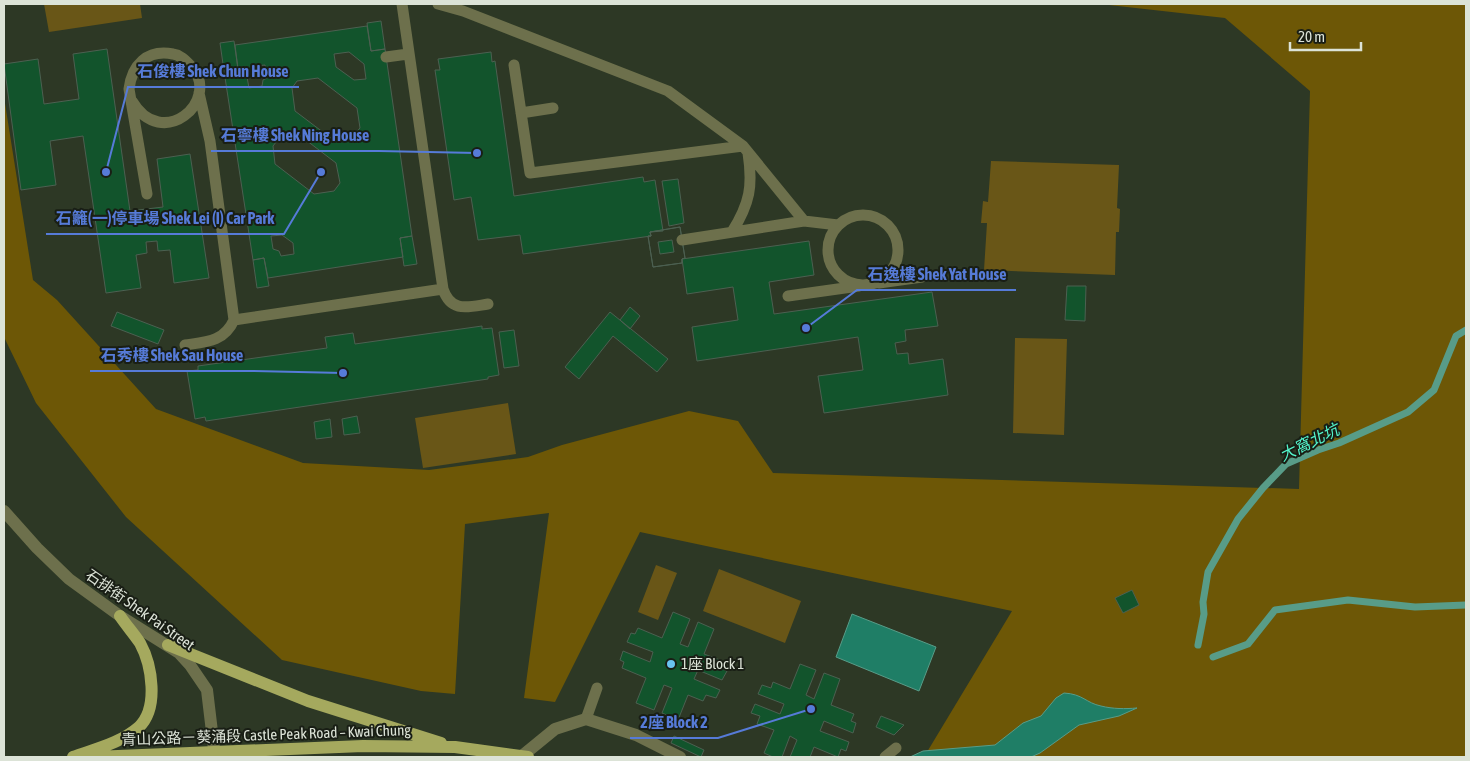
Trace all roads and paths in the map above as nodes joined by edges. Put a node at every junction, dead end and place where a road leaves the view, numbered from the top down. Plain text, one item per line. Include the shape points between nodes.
1 (402, 4) edge
2 (438, 4) edge
3 (408, 54) junction
4 (386, 57) dead end
5 (514, 65) dead end
6 (199, 92) junction
7 (132, 101) junction
8 (553, 108) dead end
9 (521, 112) junction
10 (745, 149) junction
11 (146, 194) dead end
12 (804, 221) junction
13 (838, 225) junction
14 (732, 232) junction
15 (682, 240) dead end
16 (922, 277) dead end
17 (869, 285) junction
18 (443, 289) junction
19 (788, 296) dead end
20 (488, 304) dead end
21 (234, 320) junction
22 (185, 345) dead end
23 (4, 511) edge
24 (120, 616) junction
25 (168, 645) junction
26 (597, 688) dead end
27 (586, 719) junction
28 (455, 747) junction
29 (896, 748) dead end
30 (214, 755) edge
31 (73, 757) edge
32 (94, 757) edge
33 (525, 757) edge
34 (680, 757) edge
35 (885, 757) edge

1 - 3 lane
2 - 10 lane via 668,91
3 - 4 lane
3 - 18 lane
5 - 9 lane
6 - 7 lane via 189,112 169,122 146,118
6 - 7 lane via 194,70 177,55 165,52 148,57 135,68 129,89
6 - 21 lane via 210,140
7 - 11 lane
8 - 9 lane
9 - 10 lane via 530,173
10 - 12 lane
10 - 14 lane via 751,172 749,196
12 - 13 lane
12 - 14 lane
13 - 17 lane via 828,246 833,269 851,284
13 - 17 lane via 847,218 870,215 890,226 897,242 898,259 885,278
14 - 15 lane
16 - 17 lane
17 - 19 lane
18 - 20 lane via 455,306
18 - 21 lane
21 - 22 lane via 222,336
23 - 24 street, 石排街 Shek Pai Street via 70,579
24 - 25 street, 石排街 Shek Pai Street
24 - 31 main road via 140,643 149,664 152,695 148,712 140,726 125,737
25 - 28 main road via 308,701
25 - 30 street, 石排街 Shek Pai Street via 190,665 207,690
26 - 27 lane
27 - 33 street via 555,729
27 - 34 street via 636,735
28 - 30 main road, 青山公路－葵涌段 Castle Peak Road – Kwai Chung via 297,747
28 - 33 main road, 青山公路－葵涌段 Castle Peak Road – Kwai Chung
29 - 35 lane
30 - 32 main road, 青山公路－葵涌段 Castle Peak Road – Kwai Chung

